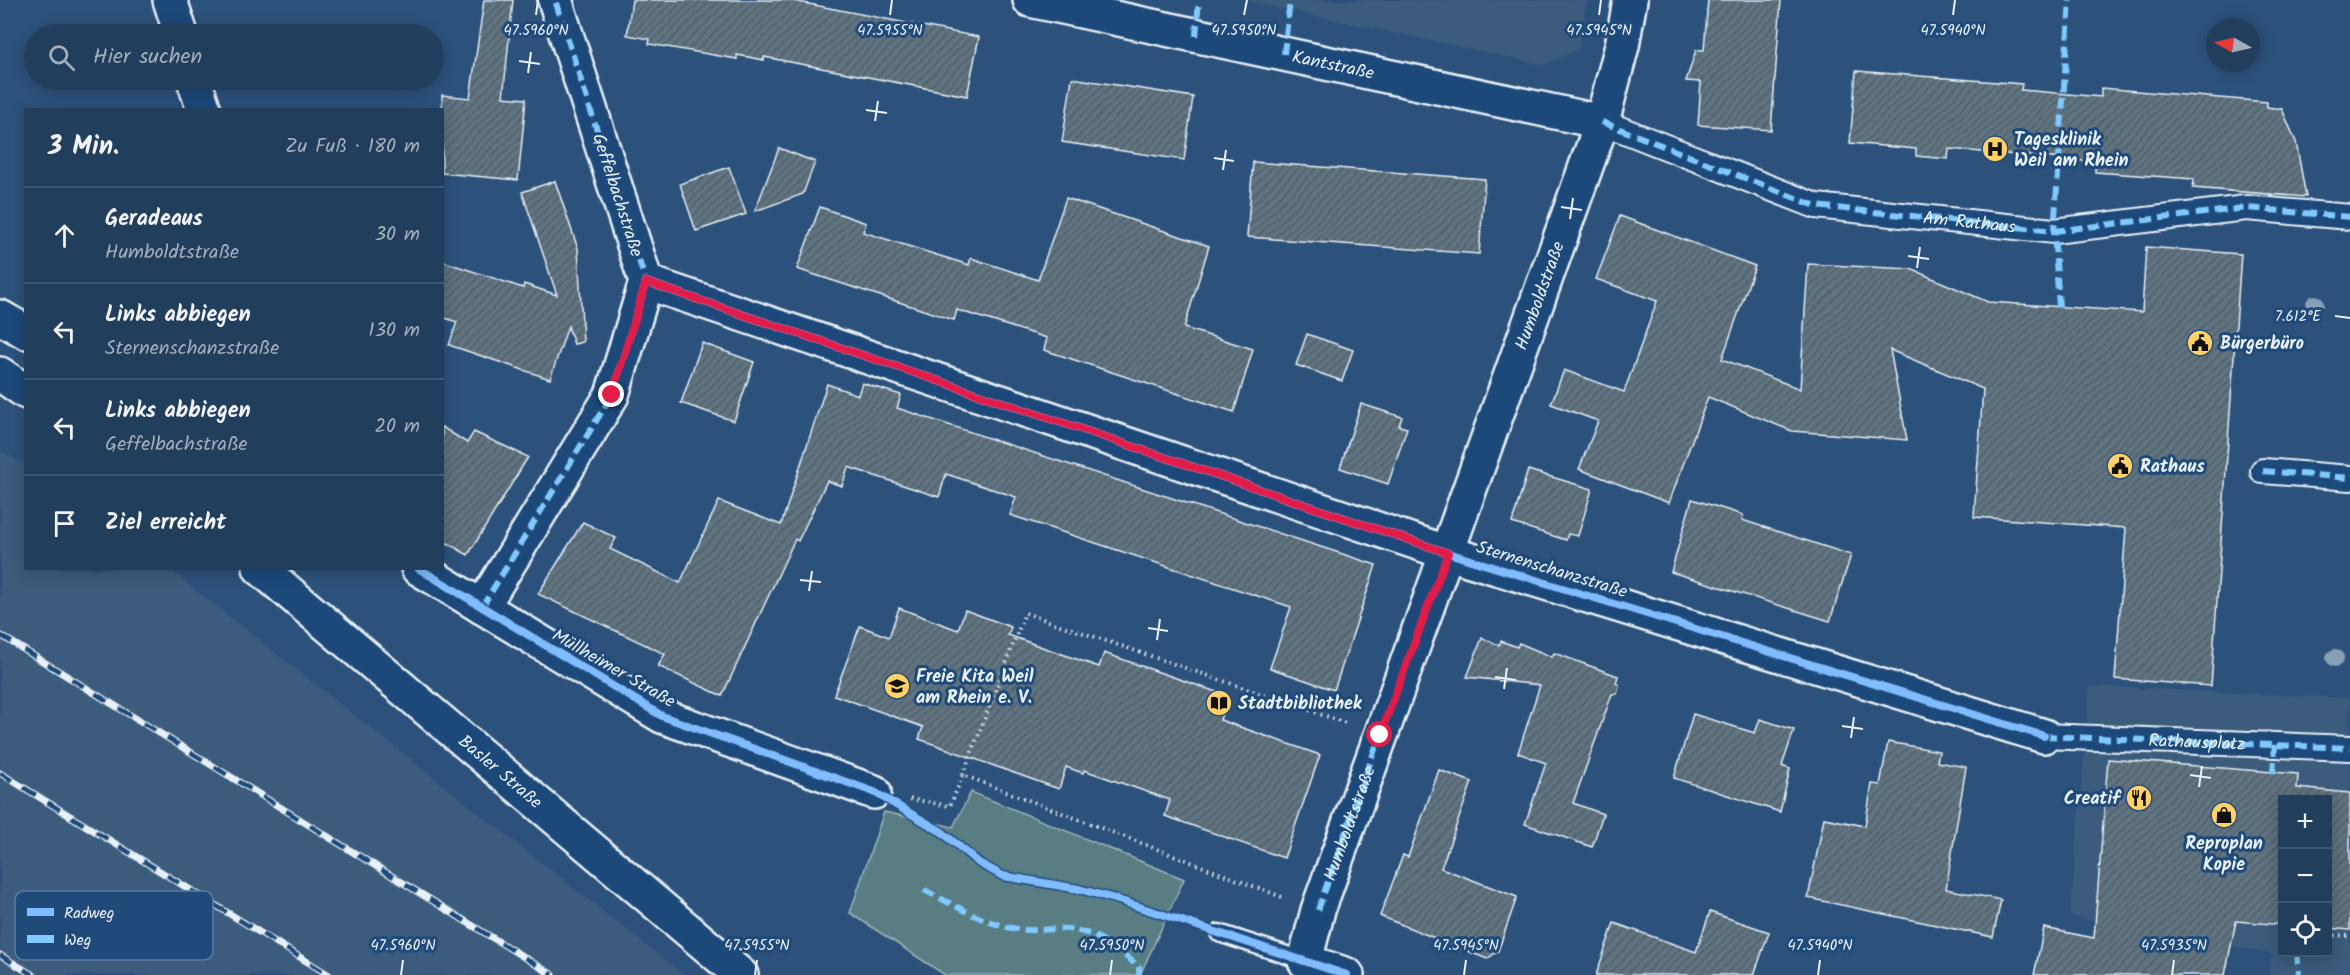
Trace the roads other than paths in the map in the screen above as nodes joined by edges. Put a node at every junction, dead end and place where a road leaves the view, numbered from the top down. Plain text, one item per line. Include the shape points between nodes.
1 (170, 0) edge
2 (555, 0) edge
3 (1030, 0) edge
4 (1630, 0) edge
5 (178, 24) edge
6 (197, 90) edge
7 (203, 108) edge
8 (1602, 122) junction
9 (2350, 218) edge
10 (646, 282) junction
11 (0, 317) edge
12 (24, 331) edge
13 (0, 374) edge
14 (24, 391) edge
15 (2263, 471) dead end
16 (2350, 478) edge
17 (1448, 553) junction
18 (262, 570) edge
19 (421, 570) edge
20 (482, 607) junction
21 (2044, 736) joint
22 (2350, 748) edge
23 (874, 792) road end
24 (1219, 933) dead end
25 (1305, 961) junction
26 (741, 975) edge
27 (1347, 975) edge

1 - 5 street
2 - 10 street, Geffelbachstraße
3 - 8 street, Kantstraße
4 - 8 street, Humboldstraße
6 - 7 street
8 - 9 street, Am Rathaus via 1816,206 2054,231 2246,208
8 - 17 street, Humboldstraße
10 - 17 street, Sternenschanzstraße
10 - 20 street via 612,395
11 - 12 street
13 - 14 street
15 - 16 street
17 - 21 street, Sternenschanzstraße
17 - 25 street, Humboldtstraße via 1318,910
18 - 26 street, Basler Straße
19 - 20 street, Müllheimer Straße
20 - 23 street, Müllheimer Straße via 662,716
21 - 22 street, Rathausplatz
24 - 25 lane
25 - 27 street

